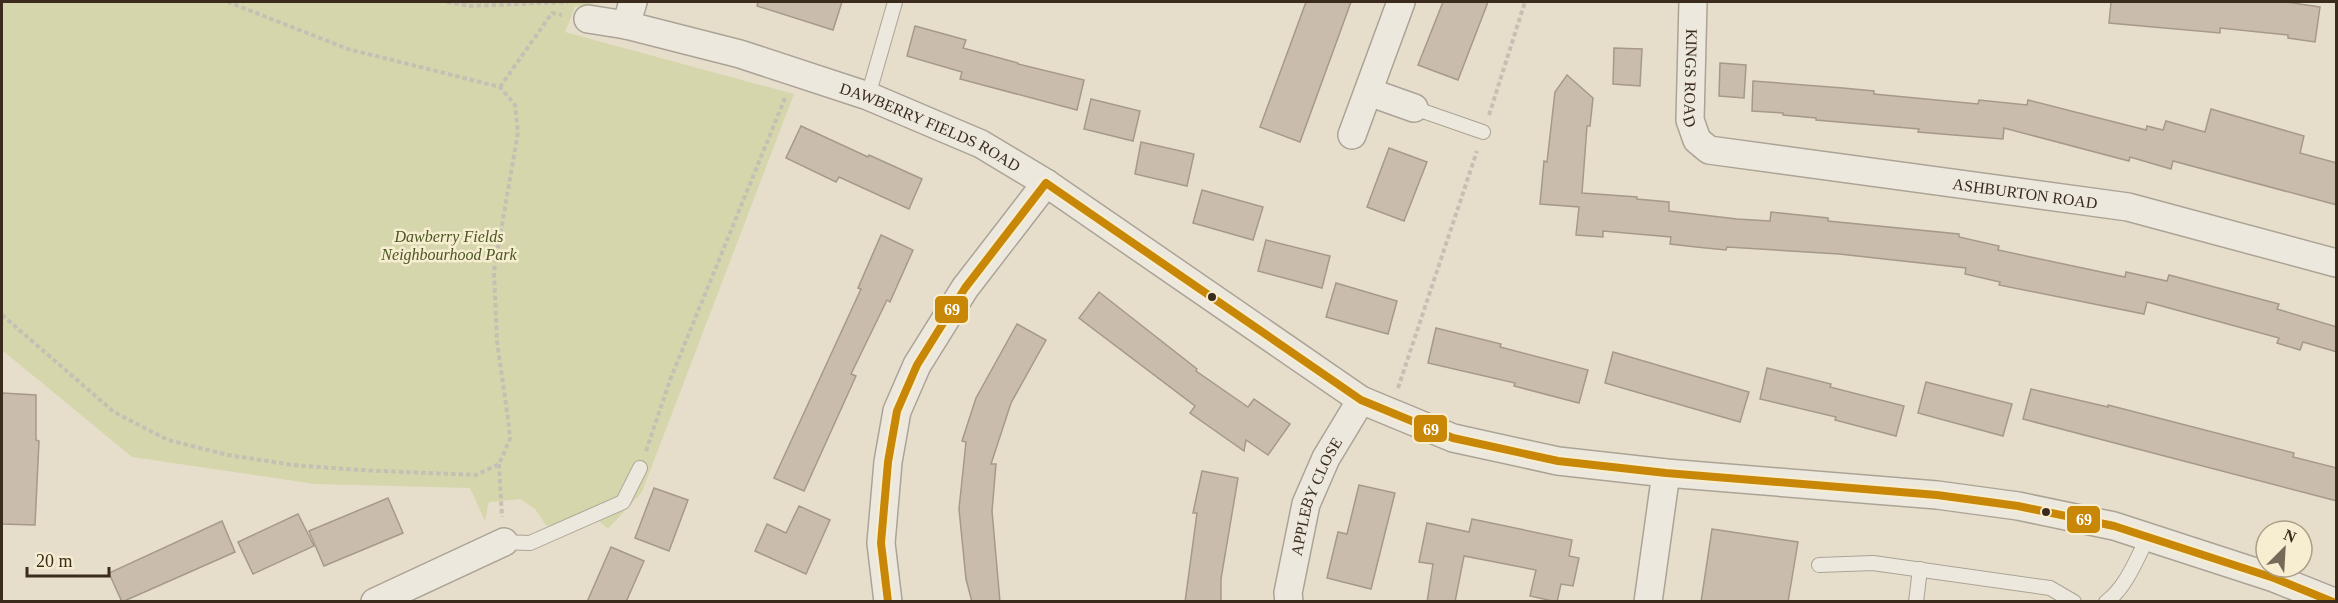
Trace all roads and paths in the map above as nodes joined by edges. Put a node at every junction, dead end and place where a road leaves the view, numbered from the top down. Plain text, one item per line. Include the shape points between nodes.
1 (228, 2) edge
2 (447, 2) edge
3 (895, 2) edge
4 (1401, 2) edge
5 (1526, 2) edge
6 (1693, 2) edge
7 (583, 10) edge
8 (630, 13) edge
9 (795, 72) junction
10 (500, 87) junction
11 (1369, 92) junction
12 (868, 96) junction
13 (1414, 108) joint
14 (1483, 132) junction
15 (1352, 135) dead end
16 (1709, 150) joint
17 (1047, 183) junction
18 (2337, 263) edge
19 (2, 315) edge
20 (1361, 400) junction
21 (1389, 412) junction
22 (499, 464) junction
23 (640, 468) joint
24 (1666, 473) junction
25 (2148, 537) junction
26 (504, 542) junction
27 (1819, 566) dead end
28 (1920, 569) junction
29 (375, 602) edge
30 (888, 602) edge
31 (1289, 602) edge
32 (1648, 602) edge
33 (1916, 602) edge
34 (2074, 602) edge
35 (2106, 602) edge
36 (2334, 602) edge

1 - 10 path via 348,49
2 - 7 path
3 - 12 lane
4 - 11 street
5 - 14 path
6 - 16 street, KINGS ROAD via 1690,120 1697,140
7 - 8 street, DAWBERRY FIELDS ROAD
7 - 10 path via 552,13
8 - 9 street, DAWBERRY FIELDS ROAD
9 - 12 street, DAWBERRY FIELDS ROAD
9 - 23 path via 670,380
10 - 22 path via 515,105 518,132 494,271 497,342 510,439
11 - 13 street
11 - 15 street
12 - 17 street, DAWBERRY FIELDS ROAD via 981,144
13 - 14 lane
14 - 21 path
16 - 18 street, ASHBURTON ROAD via 2128,207
17 - 20 street, DAWBERRY FIELDS ROAD
17 - 30 street via 965,288 917,365 897,411 881,543
19 - 22 path via 114,412 168,440 228,455 359,470 477,475
20 - 21 street, DAWBERRY FIELDS ROAD
20 - 31 street, APPLEBY CLOSE via 1326,459 1306,504
21 - 24 street, DAWBERRY FIELDS ROAD via 1453,438 1546,459
22 - 26 path
23 - 26 lane via 623,502 530,543
24 - 25 street, DAWBERRY FIELDS ROAD via 2007,504
24 - 32 street
25 - 35 lane via 2114,596
25 - 36 street, DAWBERRY FIELDS ROAD
26 - 29 street
27 - 28 lane via 1873,563
28 - 33 lane
28 - 34 lane via 2050,588

